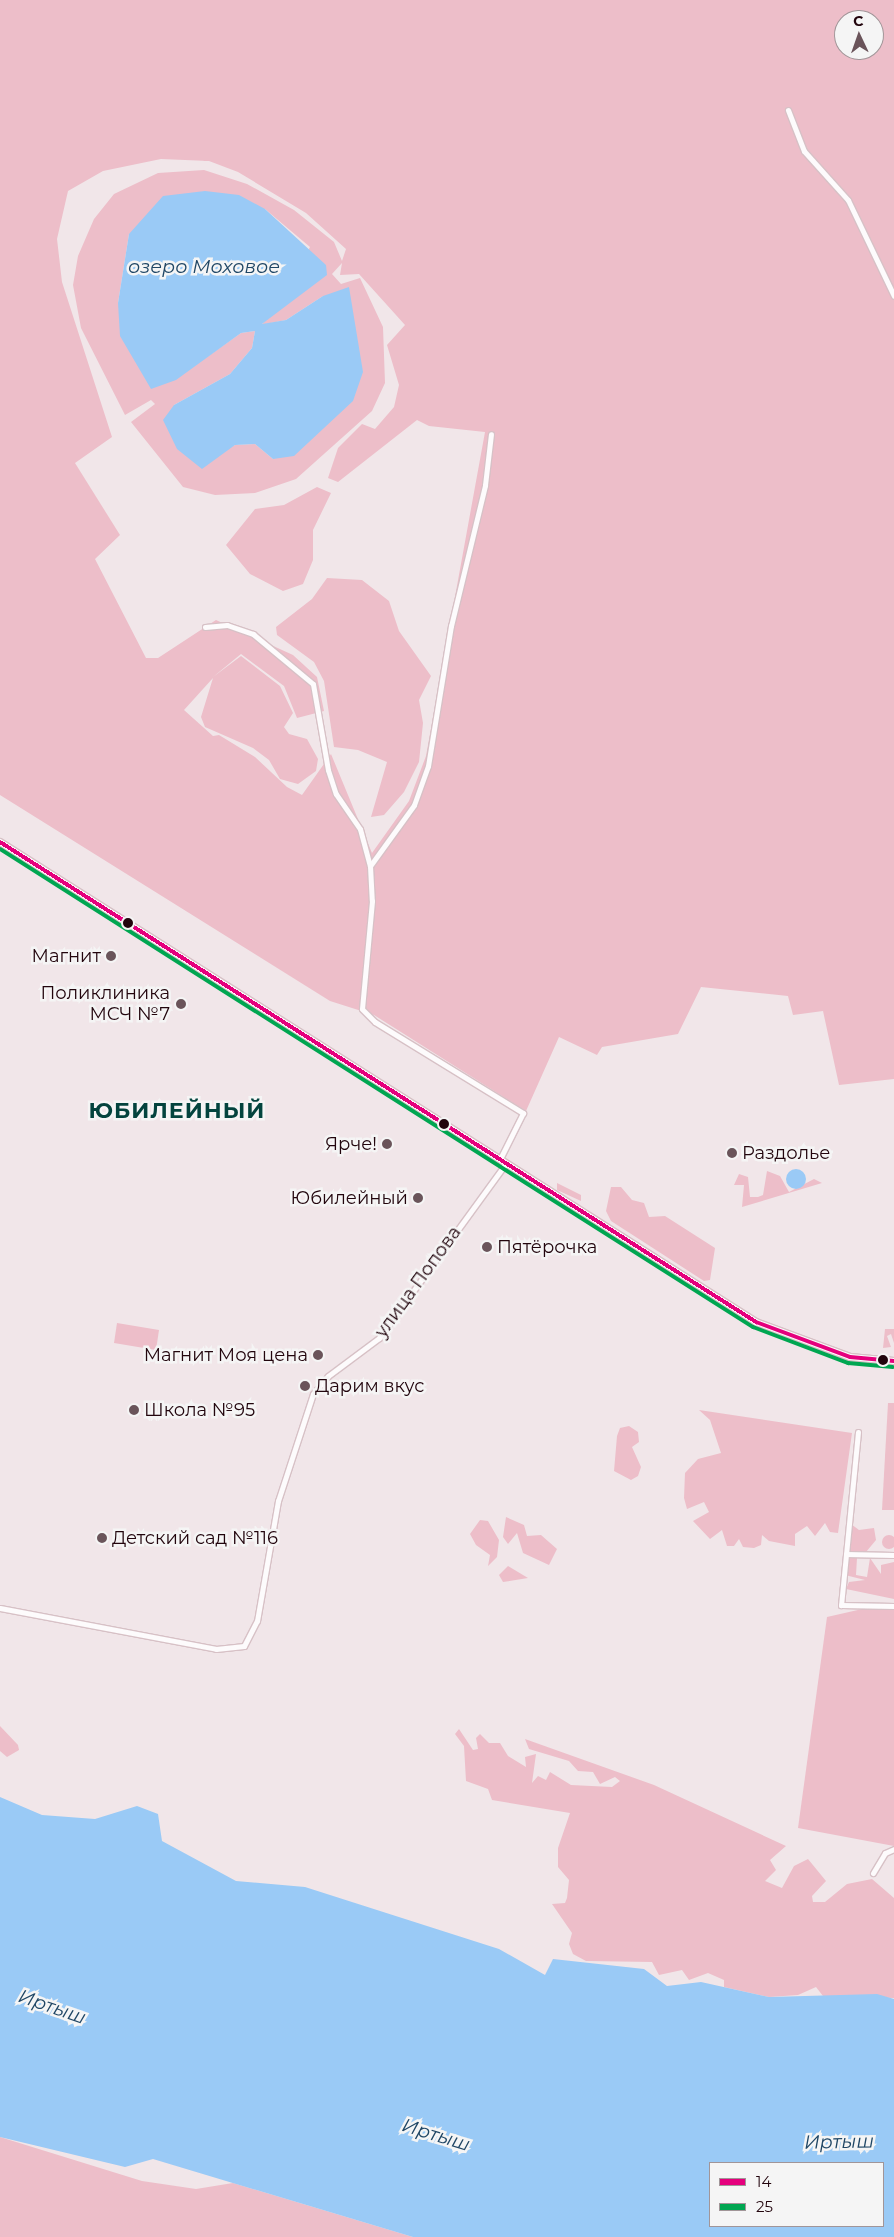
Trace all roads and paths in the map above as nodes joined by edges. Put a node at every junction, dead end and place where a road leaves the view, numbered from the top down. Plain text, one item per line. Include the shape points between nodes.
1 (788, 110) dead end
2 (894, 296) edge
3 (491, 434) dead end
4 (205, 627) dead end
5 (0, 842) edge
6 (370, 866) junction
7 (500, 1159) junction
8 (506, 1163) junction
9 (894, 1361) edge
10 (858, 1432) dead end
11 (846, 1554) junction
12 (894, 1555) edge
13 (894, 1606) edge
14 (0, 1608) edge
15 (894, 1850) edge
16 (873, 1873) dead end

1 - 2 street via 804,151 848,200
3 - 6 street via 485,485 452,626 428,766 414,804
4 - 6 street via 227,625 253,634 314,684 328,770 336,794 360,829
5 - 7 street
6 - 7 street via 372,901 362,1009 375,1022 523,1113
7 - 8 street
8 - 9 street via 769,1328 850,1357
8 - 14 street, улица Попова via 379,1338 328,1376 313,1394 278,1500 257,1621 244,1646 216,1649
10 - 11 street
11 - 12 street
11 - 13 street via 840,1605
15 - 16 street via 885,1852

